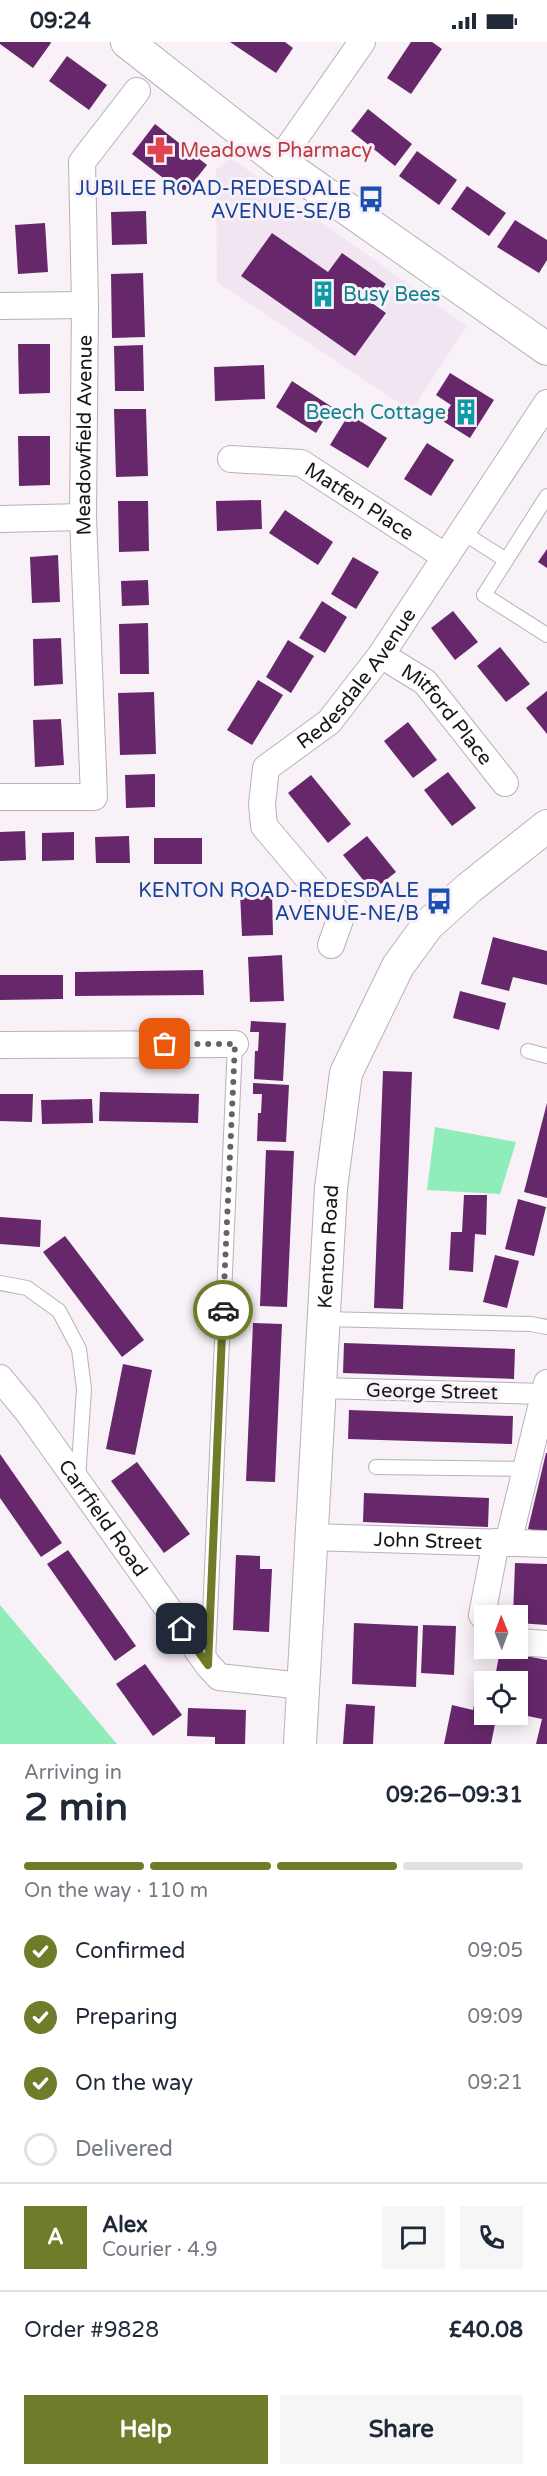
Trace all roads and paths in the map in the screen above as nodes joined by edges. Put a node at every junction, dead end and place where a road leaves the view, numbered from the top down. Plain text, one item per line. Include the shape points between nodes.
1 (127, 42) edge
2 (362, 42) edge
3 (137, 91) dead end
4 (279, 161) junction
5 (85, 305) junction
6 (0, 306) edge
7 (547, 350) edge
8 (547, 403) edge
9 (231, 459) dead end
10 (547, 496) edge
11 (83, 517) junction
12 (0, 519) edge
13 (462, 532) junction
14 (446, 557) junction
15 (506, 560) junction
16 (547, 635) edge
17 (381, 655) junction
18 (505, 783) dead end
19 (0, 797) edge
20 (547, 826) edge
21 (331, 945) dead end
22 (235, 1044) joint
23 (0, 1045) edge
24 (528, 1051) dead end
25 (547, 1056) edge
26 (0, 1283) edge
27 (323, 1319) junction
28 (547, 1327) edge
29 (0, 1378) edge
30 (319, 1388) junction
31 (546, 1388) edge
32 (376, 1467) dead end
33 (524, 1469) junction
34 (77, 1482) junction
35 (310, 1537) junction
36 (502, 1542) junction
37 (547, 1544) edge
38 (485, 1605) edge
39 (528, 1643) edge
40 (547, 1644) edge
41 (208, 1665) junction
42 (303, 1686) junction
43 (300, 1744) edge

1 - 4 street
2 - 4 street
3 - 5 street, Meadowfield Avenue via 82,162
4 - 7 street
5 - 6 street
5 - 11 street, Meadowfield Avenue
8 - 13 street, Redesdale Avenue
9 - 14 street, Matfen Place via 301,463
10 - 15 lane
11 - 12 street
11 - 19 street, Meadowfield Avenue via 94,797
13 - 14 street, Redesdale Avenue
13 - 15 lane
14 - 17 street, Redesdale Avenue
15 - 16 lane via 484,596
17 - 18 street, Mitford Place via 425,682
17 - 21 street, Redesdale Avenue via 329,722 266,768 264,826 341,917
20 - 27 street, Kenton Road via 428,925 398,966 346,1073 331,1188
22 - 23 street
22 - 41 lane
24 - 25 lane
26 - 34 lane via 27,1288 59,1311 80,1349 84,1389
27 - 28 lane
27 - 30 street, Kenton Road
29 - 34 street, Carrfield Road
30 - 31 street, George Street
30 - 35 street, Kenton Road
31 - 33 street
32 - 33 lane
33 - 36 street
34 - 41 street, Carrfield Road
35 - 36 street, John Street
35 - 42 street, Kenton Road
36 - 37 street, John Street
36 - 38 street
39 - 40 street
41 - 42 street, Carrfield Road via 219,1677
42 - 43 street, Kenton Road

